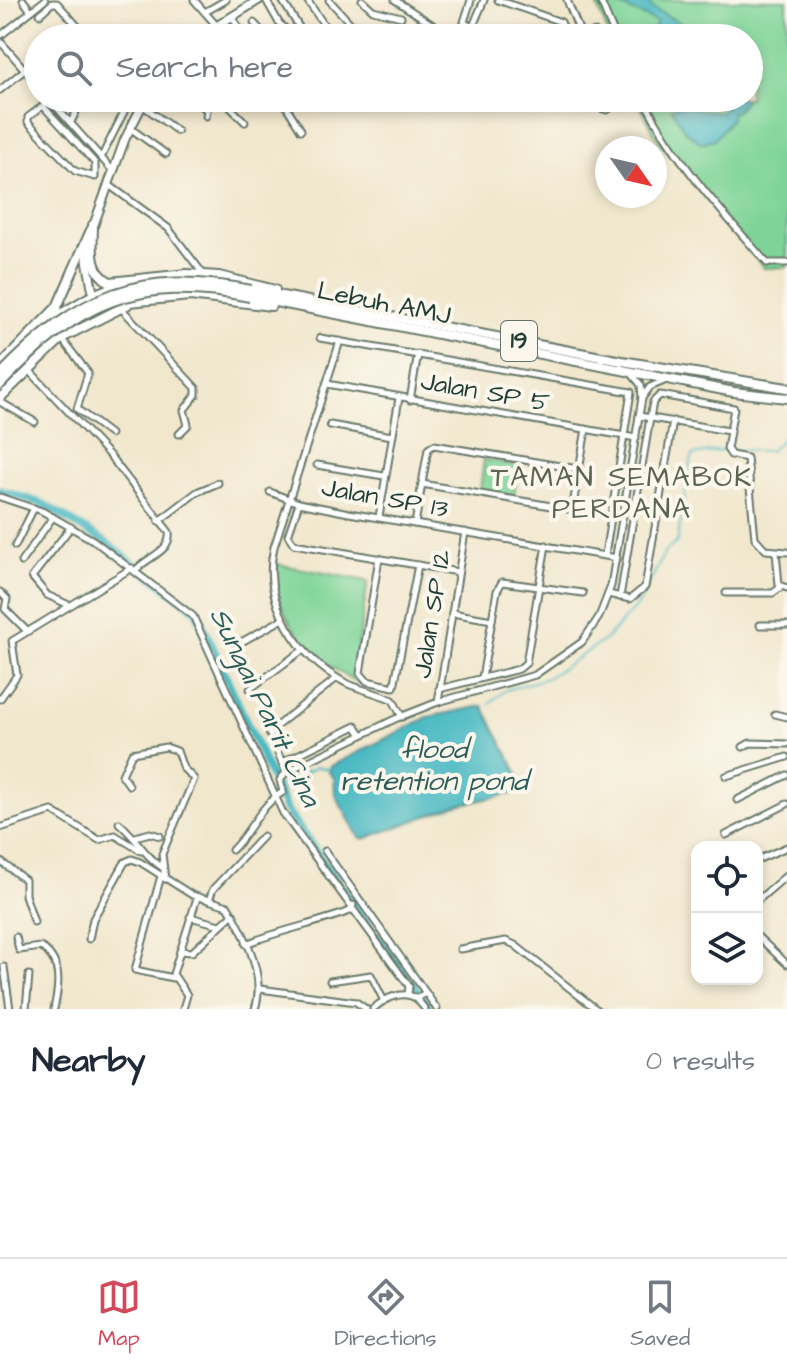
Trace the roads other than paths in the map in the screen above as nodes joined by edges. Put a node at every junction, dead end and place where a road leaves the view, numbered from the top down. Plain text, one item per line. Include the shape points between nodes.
1 (23, 0) edge
2 (45, 0) edge
3 (194, 0) edge
4 (226, 0) edge
5 (259, 0) edge
6 (266, 0) edge
7 (282, 0) edge
8 (307, 0) edge
9 (329, 0) edge
10 (362, 0) edge
11 (395, 0) edge
12 (471, 0) edge
13 (484, 0) edge
14 (498, 0) edge
15 (567, 0) edge
16 (600, 0) edge
17 (31, 11) junction
18 (205, 12) junction
19 (40, 14) dead end
20 (232, 15) junction
21 (401, 17) dead end
22 (75, 24) edge
23 (215, 24) edge
24 (218, 24) edge
25 (237, 24) edge
26 (280, 24) edge
27 (297, 24) edge
28 (323, 24) edge
29 (351, 24) dead end
30 (431, 24) edge
31 (467, 24) edge
32 (475, 24) edge
33 (562, 24) edge
34 (574, 24) edge
35 (610, 24) edge
36 (0, 39) edge
37 (24, 69) edge
38 (24, 71) edge
39 (0, 90) edge
40 (36, 112) edge
41 (49, 112) edge
42 (61, 112) edge
43 (76, 112) edge
44 (125, 112) edge
45 (138, 112) edge
46 (157, 112) edge
47 (207, 112) edge
48 (235, 112) edge
49 (290, 112) edge
50 (650, 112) edge
51 (206, 116) dead end
52 (245, 122) dead end
53 (71, 123) junction
54 (130, 128) junction
55 (301, 130) dead end
56 (177, 131) dead end
57 (166, 154) dead end
58 (103, 160) junction
59 (95, 163) junction
60 (113, 171) junction
61 (108, 184) junction
62 (93, 225) junction
63 (787, 263) edge
64 (204, 275) junction
65 (129, 280) junction
66 (250, 293) junction
67 (96, 294) junction
68 (135, 302) junction
69 (70, 307) junction
70 (121, 307) junction
71 (332, 309) junction
72 (104, 314) junction
73 (75, 328) junction
74 (30, 337) junction
75 (62, 338) junction
76 (320, 338) dead end
77 (340, 341) junction
78 (418, 354) junction
79 (0, 366) edge
80 (28, 369) junction
81 (630, 372) junction
82 (0, 375) edge
83 (669, 379) junction
84 (327, 384) junction
85 (0, 385) edge
86 (787, 388) edge
87 (399, 398) junction
88 (642, 398) junction
89 (787, 398) edge
90 (0, 400) edge
91 (410, 400) junction
92 (639, 416) junction
93 (650, 418) junction
94 (673, 421) junction
95 (35, 422) dead end
96 (330, 425) dead end
97 (586, 429) junction
98 (729, 431) junction
99 (110, 434) dead end
100 (179, 434) dead end
101 (392, 436) junction
102 (625, 437) junction
103 (636, 438) junction
104 (317, 465) dead end
105 (578, 469) junction
106 (384, 476) junction
107 (218, 483) dead end
108 (422, 484) junction
109 (270, 492) dead end
110 (289, 499) junction
111 (1, 500) edge
112 (299, 503) junction
113 (34, 508) junction
114 (53, 517) junction
115 (379, 517) junction
116 (159, 521) junction
117 (415, 524) junction
118 (71, 527) junction
119 (465, 532) junction
120 (546, 545) junction
121 (15, 546) dead end
122 (776, 552) junction
123 (787, 552) edge
124 (605, 555) junction
125 (379, 558) junction
126 (617, 558) junction
127 (21, 562) dead end
128 (418, 565) junction
129 (136, 568) junction
130 (458, 572) junction
131 (539, 585) junction
132 (784, 587) edge
133 (0, 592) edge
134 (583, 593) dead end
135 (726, 593) dead end
136 (608, 594) junction
137 (620, 597) junction
138 (69, 606) junction
139 (452, 613) junction
140 (283, 619) junction
141 (492, 620) junction
142 (760, 625) dead end
143 (787, 625) edge
144 (26, 630) junction
145 (236, 645) dead end
146 (304, 649) junction
147 (337, 678) junction
148 (482, 678) junction
149 (250, 689) dead end
150 (439, 689) junction
151 (0, 699) edge
152 (438, 702) junction
153 (775, 714) dead end
154 (402, 717) junction
155 (787, 717) edge
156 (362, 735) junction
157 (787, 744) edge
158 (743, 747) dead end
159 (787, 757) edge
160 (283, 762) junction
161 (286, 772) junction
162 (787, 775) edge
163 (726, 776) dead end
164 (129, 785) dead end
165 (278, 795) junction
166 (737, 800) dead end
167 (787, 804) edge
168 (119, 823) dead end
169 (0, 828) edge
170 (726, 835) dead end
171 (160, 836) dead end
172 (263, 836) dead end
173 (135, 837) junction
174 (787, 847) edge
175 (232, 850) dead end
176 (141, 851) junction
177 (325, 851) dead end
178 (763, 857) edge
179 (0, 861) edge
180 (163, 868) junction
181 (787, 875) edge
182 (163, 877) junction
183 (763, 896) edge
184 (197, 898) junction
185 (209, 900) junction
186 (353, 905) junction
187 (233, 914) junction
188 (190, 917) junction
189 (34, 922) dead end
190 (221, 925) junction
191 (16, 937) dead end
192 (89, 939) dead end
193 (763, 942) edge
194 (246, 944) junction
195 (460, 949) dead end
196 (180, 951) junction
197 (787, 964) edge
198 (4, 967) dead end
199 (29, 975) dead end
200 (173, 978) junction
201 (330, 981) dead end
202 (260, 989) junction
203 (426, 994) junction
204 (413, 996) junction
205 (384, 1001) junction
206 (10, 1009) edge
207 (26, 1009) edge
208 (54, 1009) edge
209 (183, 1009) edge
210 (255, 1009) edge
211 (366, 1009) edge
212 (373, 1009) edge
213 (425, 1009) edge
214 (437, 1009) edge
215 (596, 1009) edge

1 - 17 street
2 - 17 street
3 - 18 street
4 - 18 street
5 - 20 main road
6 - 26 street
7 - 27 street
8 - 28 street
9 - 29 street
10 - 21 street via 373,10
11 - 30 street
12 - 31 street
13 - 32 street
14 - 33 street
15 - 34 street
16 - 35 street
17 - 36 street
18 - 23 street
19 - 22 street via 55,2
20 - 24 main road
20 - 25 street
36 - 37 street
38 - 39 street
40 - 59 street via 28,122 75,171 95,177
41 - 59 street
42 - 53 street
43 - 53 street
44 - 58 street
45 - 54 main road
46 - 56 street
47 - 51 street
48 - 52 street
49 - 55 street
50 - 63 street via 666,144 767,263
53 - 58 street
54 - 57 street
54 - 60 main road
58 - 59 street
58 - 60 street
60 - 61 main road
61 - 62 main road
61 - 64 street via 168,228
62 - 65 highway via 97,271 110,282
62 - 67 main road via 90,260
62 - 74 highway via 63,298
64 - 65 highway
64 - 71 highway via 257,284
65 - 67 highway
65 - 68 highway via 115,288 113,296 119,303
66 - 71 highway, Lebuh AMJ / 19
66 - 82 highway, Lebuh AMJ / 19, bridge via 195,280 114,293 56,323
66 - 85 highway, Lebuh AMJ / 19, bridge via 172,288 116,299 53,333
67 - 69 highway
67 - 72 main road
68 - 70 highway
68 - 71 highway via 190,296
69 - 73 highway via 81,306 87,314
69 - 74 highway
70 - 72 highway
70 - 100 street via 196,388 184,412 188,425
71 - 81 highway, Lebuh AMJ / 19
71 - 86 highway, Lebuh AMJ / 19
72 - 73 highway
73 - 75 highway
74 - 79 highway
75 - 80 highway
75 - 99 street via 88,373 77,409
76 - 77 street
77 - 78 street
77 - 84 street
78 - 91 street
78 - 102 street via 627,390 631,395
80 - 90 highway
80 - 116 street via 110,456
81 - 83 highway, Lebuh AMJ / 19
81 - 88 street via 641,385
83 - 88 street via 650,387
83 - 89 highway, Lebuh AMJ / 19
84 - 87 street, Jalan SP 5
84 - 110 street
87 - 91 street, Jalan SP 5
87 - 101 street
88 - 92 street
90 - 95 street
91 - 97 street, Jalan SP 5
92 - 93 street
92 - 103 street
93 - 94 street
93 - 98 street via 656,398 664,394 734,408
93 - 137 street
94 - 98 street
94 - 137 street via 646,583 637,596
96 - 101 street
97 - 102 street, Jalan SP 5
97 - 105 street
98 - 122 street via 727,451 747,458 755,538 762,549
101 - 106 street
102 - 103 street, Jalan SP 5
102 - 124 street
103 - 126 street
104 - 106 street
105 - 108 street via 434,445 428,449
105 - 108 street via 569,509
106 - 115 street
107 - 116 street
108 - 117 street
109 - 110 street, Jalan SP 13
110 - 112 street, Jalan SP 13
110 - 140 street via 271,560
111 - 113 street
112 - 115 street, Jalan SP 13
112 - 125 street via 288,535 291,542
113 - 114 street
113 - 121 street
114 - 118 street
114 - 127 street
115 - 117 street, Jalan SP 13
116 - 129 street via 169,532 169,542
117 - 119 street, Jalan SP 13
118 - 129 street
118 - 138 street via 32,577 47,595
119 - 120 street, Jalan SP 13
119 - 130 street, Jalan SP 12
120 - 124 street, Jalan SP 13
120 - 131 street
122 - 123 street
122 - 132 street
124 - 126 street, Jalan SP 13
125 - 128 street
125 - 128 street via 360,673 367,681 394,687
126 - 136 street
128 - 130 street
129 - 138 street
129 - 165 street via 199,625
130 - 139 street, Jalan SP 12
131 - 134 street
131 - 141 street via 502,582
131 - 148 street via 526,663
132 - 135 street via 773,593
133 - 144 street via 7,599 5,609
136 - 137 street
136 - 152 street via 587,635 550,667
138 - 144 street
139 - 141 street
139 - 150 street, Jalan SP 12
140 - 145 street
140 - 146 street
141 - 148 street
142 - 143 street
144 - 151 street via 11,644 17,675
146 - 147 street
146 - 149 street
147 - 154 street via 393,700
147 - 160 street via 271,728 269,735
148 - 150 street
150 - 152 street, Jalan SP 12
152 - 154 street
153 - 155 street
154 - 156 street
156 - 160 street via 356,726
156 - 161 street
157 - 158 street
159 - 163 street
160 - 161 street
161 - 165 street
162 - 166 street
164 - 180 street via 122,775 132,753 166,747 180,753 183,768 193,776 162,854
165 - 175 street
165 - 186 street
167 - 170 street
168 - 173 street
169 - 176 street via 52,811 99,840 115,835
171 - 173 street
172 - 185 street via 213,889
173 - 176 street
174 - 178 street
176 - 180 street
177 - 203 street
179 - 189 street via 25,880
180 - 182 street
181 - 183 street
182 - 184 street
182 - 192 street via 132,859 125,862 93,919
182 - 200 street via 135,970
184 - 185 street
184 - 188 street
185 - 187 street via 224,903
186 - 194 street via 350,911
186 - 204 street
187 - 190 street
187 - 194 street
188 - 190 street
188 - 196 street
190 - 196 street via 192,952
191 - 208 street via 22,951 43,947 58,971
193 - 197 street
194 - 202 street
195 - 215 street via 495,942 515,945
196 - 200 street
198 - 206 street
199 - 207 street
200 - 209 street via 188,998
201 - 205 street via 371,975
202 - 210 street
202 - 211 street via 356,1002
203 - 204 street
203 - 214 street
204 - 205 street
204 - 213 street
205 - 212 street

